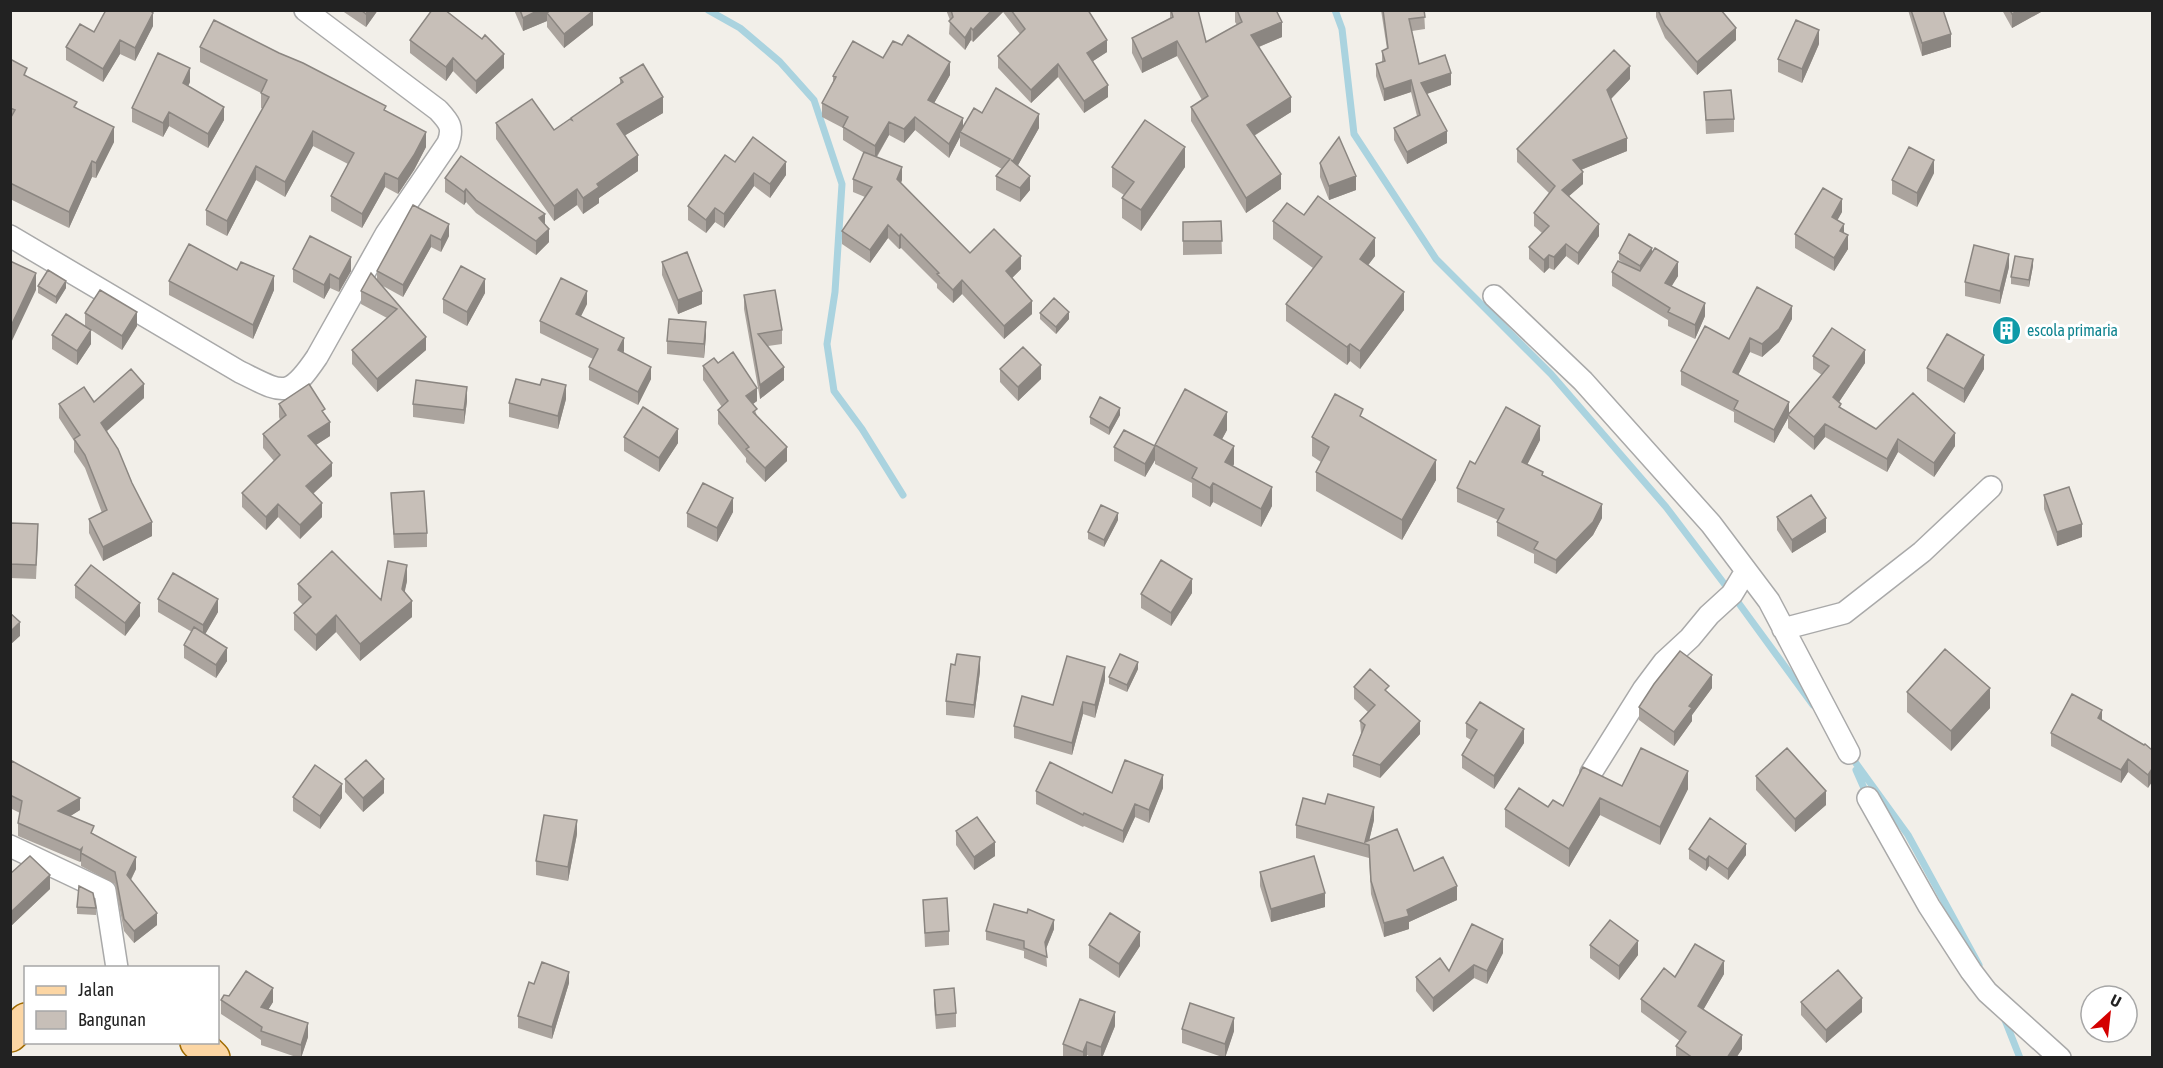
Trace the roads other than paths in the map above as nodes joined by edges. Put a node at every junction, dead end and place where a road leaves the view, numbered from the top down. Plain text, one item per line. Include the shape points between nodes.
1 (305, 10) edge
2 (10, 236) edge
3 (1494, 296) dead end
4 (1991, 487) dead end
5 (1746, 570) junction
6 (1783, 629) junction
7 (1849, 753) dead end
8 (1591, 773) edge
9 (1868, 798) dead end
10 (10, 846) edge
11 (117, 966) edge
12 (24, 1022) edge
13 (10, 1035) edge
14 (199, 1044) edge
15 (2059, 1057) edge
16 (213, 1058) edge

1 - 2 street via 438,110 452,133 386,234 317,357 293,386 273,388 240,372
3 - 5 street via 1583,381 1683,492
4 - 6 street via 1922,552 1844,613
5 - 6 street via 1769,601
5 - 8 street via 1732,594 1664,662
6 - 7 street
9 - 15 street via 1971,971 1987,992
10 - 11 street via 105,891
12 - 13 main road
14 - 16 main road

